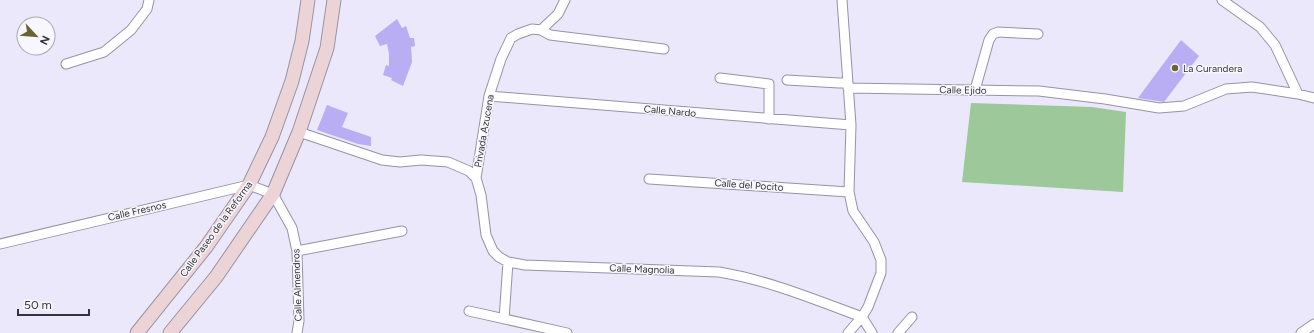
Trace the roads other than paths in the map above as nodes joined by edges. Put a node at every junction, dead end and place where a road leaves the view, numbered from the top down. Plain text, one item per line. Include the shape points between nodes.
1 (149, 0) edge
2 (308, 0) edge
3 (334, 0) edge
4 (565, 0) edge
5 (842, 0) edge
6 (1222, 0) edge
7 (541, 30) junction
8 (1038, 34) dead end
9 (664, 49) dead end
10 (66, 64) dead end
11 (720, 78) dead end
12 (787, 80) dead end
13 (848, 85) junction
14 (975, 90) junction
15 (1298, 94) junction
16 (489, 96) junction
17 (1314, 98) edge
18 (769, 119) junction
19 (851, 125) junction
20 (299, 132) junction
21 (476, 178) junction
22 (649, 179) dead end
23 (249, 185) junction
24 (849, 192) junction
25 (272, 194) junction
26 (402, 231) dead end
27 (0, 244) edge
28 (297, 252) junction
29 (508, 262) junction
30 (469, 311) dead end
31 (862, 317) junction
32 (912, 317) dead end
33 (504, 319) junction
34 (1314, 324) edge
35 (137, 333) edge
36 (170, 333) edge
37 (297, 333) edge
38 (567, 333) edge
39 (848, 333) edge
40 (872, 333) edge
41 (898, 333) edge
42 (1301, 333) edge

1 - 10 street via 147,8 131,30 104,52
2 - 23 main road, Calle Paseo de la Reforma via 302,41 292,81 272,136
3 - 20 main road via 327,48
4 - 7 street via 558,14
5 - 13 street
6 - 15 street via 1260,27 1275,45
7 - 9 street via 550,35
7 - 16 street, Privada Azucena via 532,29 511,38
8 - 14 street via 993,34
11 - 18 street via 769,84
12 - 13 street, Calle Ejido
13 - 14 street, Calle Ejido
13 - 19 street
14 - 15 street, Calle Ejido via 1039,91 1159,108 1184,106 1226,89 1252,87
15 - 17 street, Calle Ejido
16 - 18 street, Calle Nardo
16 - 21 street, Privada Azucena
18 - 19 street, Calle Nardo
19 - 24 street
20 - 21 street via 382,160 448,162 469,171
20 - 25 main road
21 - 29 street, Calle Magnolia via 486,235 493,251
22 - 24 street, Calle del Pocito
23 - 25 street
23 - 27 street, Calle Fresnos
23 - 35 main road, Calle Paseo de la Reforma via 206,247
24 - 31 street via 853,210 874,242 881,260 881,272
25 - 28 street, Calle Almendros via 292,228
25 - 36 main road via 216,277
26 - 28 street
28 - 37 street, Calle Almendros
29 - 31 street, Calle Magnolia via 525,265 719,272 787,290
29 - 33 street
30 - 33 street
31 - 39 street
31 - 40 street
32 - 41 street
33 - 38 street
34 - 42 street

